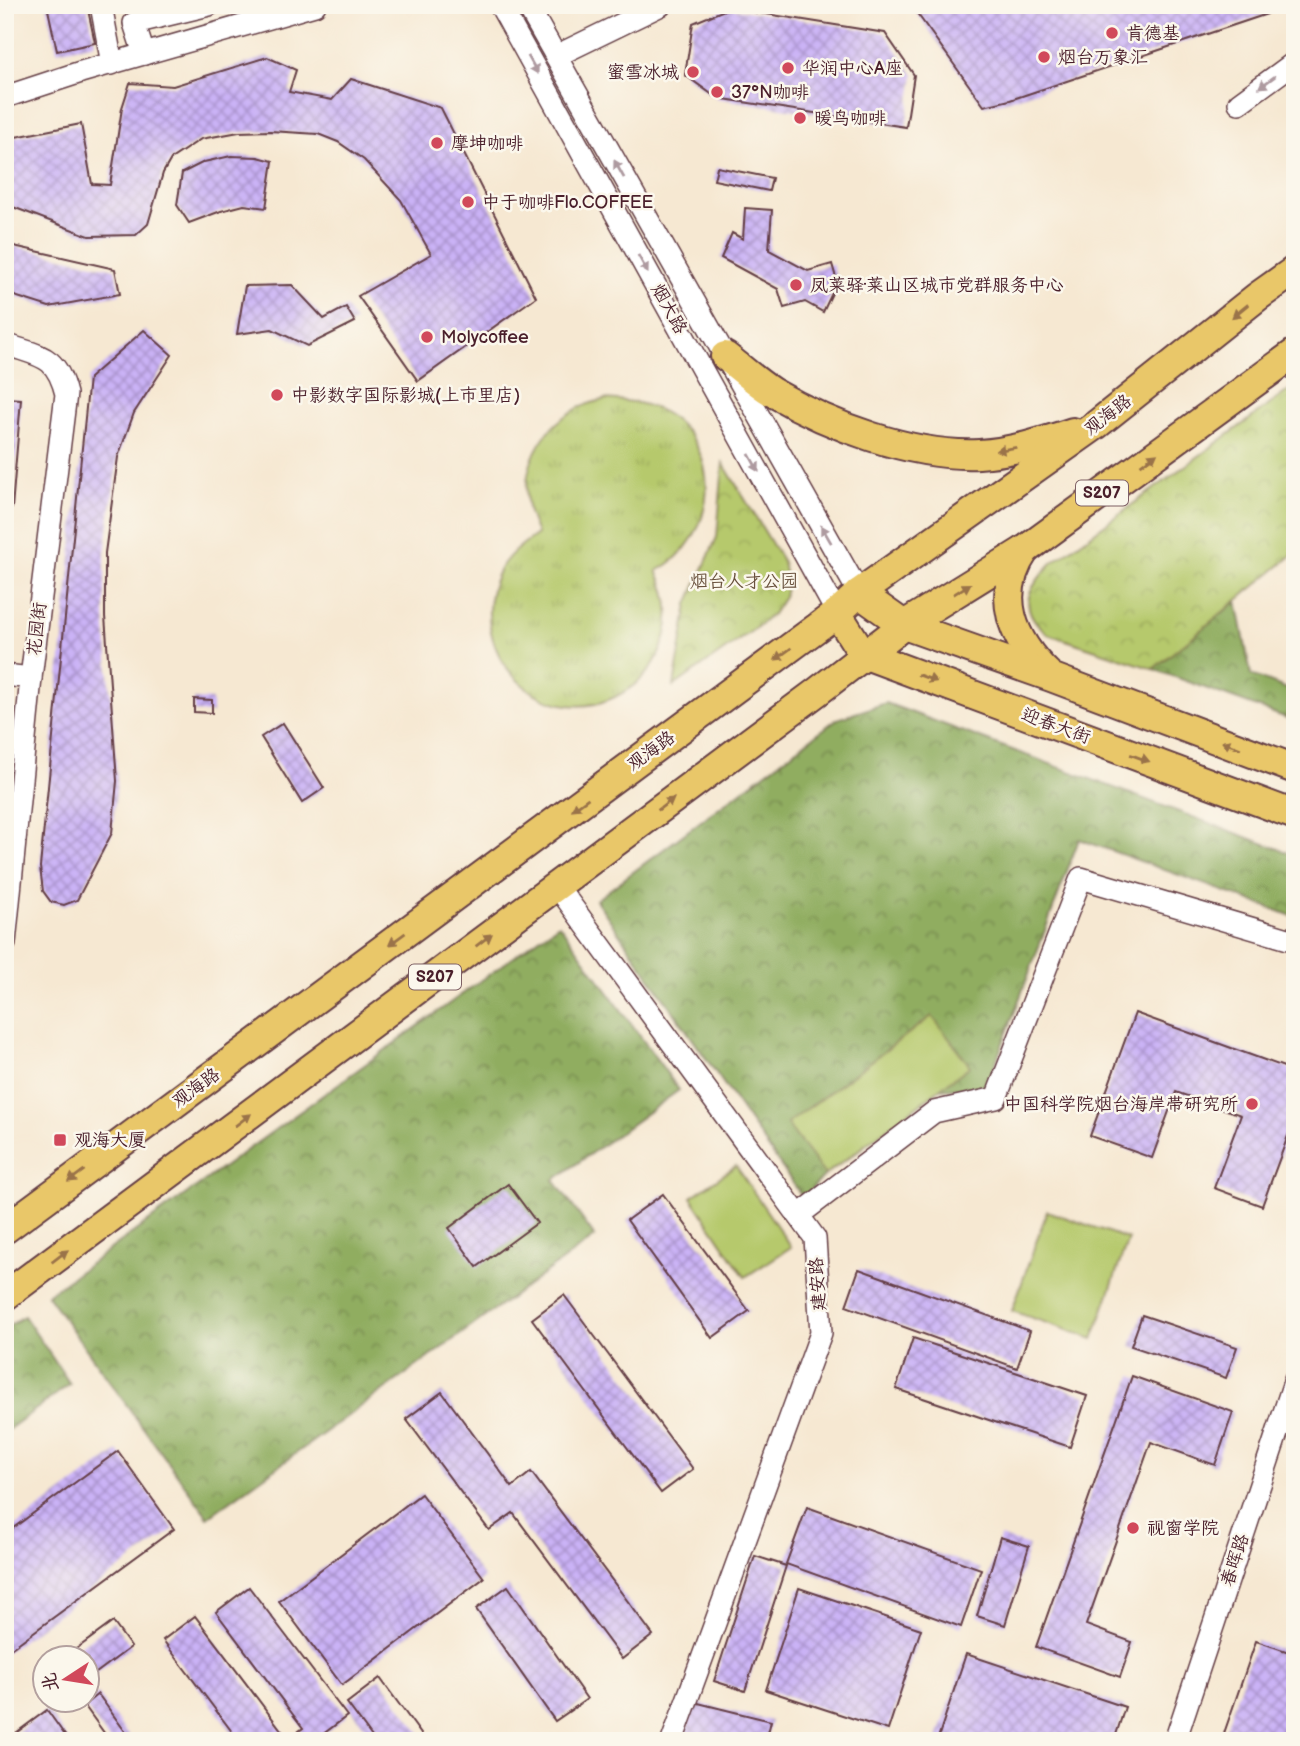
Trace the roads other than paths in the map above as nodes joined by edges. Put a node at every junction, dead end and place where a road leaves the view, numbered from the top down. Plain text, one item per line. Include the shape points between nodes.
1 (101, 5) edge
2 (209, 5) edge
3 (315, 5) edge
4 (500, 5) edge
5 (527, 5) edge
6 (661, 5) edge
7 (144, 54) junction
8 (556, 56) junction
9 (1295, 62) edge
10 (112, 64) junction
11 (5, 97) edge
12 (1239, 103) dead end
13 (1295, 270) edge
14 (5, 344) edge
15 (1295, 353) edge
16 (725, 356) junction
17 (1096, 425) junction
18 (1025, 550) junction
19 (859, 593) junction
20 (837, 613) junction
21 (904, 625) junction
22 (863, 654) junction
23 (5, 675) edge
24 (1051, 677) junction
25 (31, 678) junction
26 (1295, 769) edge
27 (1295, 815) edge
28 (557, 886) junction
29 (1295, 941) edge
30 (5, 943) edge
31 (799, 1215) junction
32 (5, 1229) edge
33 (5, 1296) edge
34 (1295, 1379) edge
35 (672, 1741) edge
36 (1175, 1741) edge

1 - 10 street
2 - 7 street via 134,23
3 - 7 street
4 -> 20 street, 烟大路
5 - 8 street, 烟大路
6 - 8 street
7 - 10 street
16 -> 8 street, 烟大路
9 -> 12 street
10 - 11 street
13 -> 17 main road, 观海路
14 - 25 street, 花园街 via 51,361 61,374 66,394
18 -> 15 main road, S207
17 -> 16 main road via 979,454 931,450 886,441 826,420 770,390
19 -> 16 street, 烟大路
17 - 19 main road, 观海路
21 -> 18 main road, S207
18 - 24 main road via 1014,566 1012,617 1030,657
19 - 20 main road, 观海路
19 - 21 main road
20 - 22 main road
20 -> 32 main road, 观海路
21 - 22 main road, S207
21 - 24 main road
22 -> 27 main road, 迎春大街
28 -> 22 main road, S207
23 - 25 street
26 -> 24 main road
25 - 30 street, 花园街
28 - 31 street, 建安路
33 -> 28 main road, S207
29 - 31 street via 1081,878 996,1098 934,1112
31 - 35 street, 建安路 via 815,1238 821,1333
34 - 36 street, 春晖路

